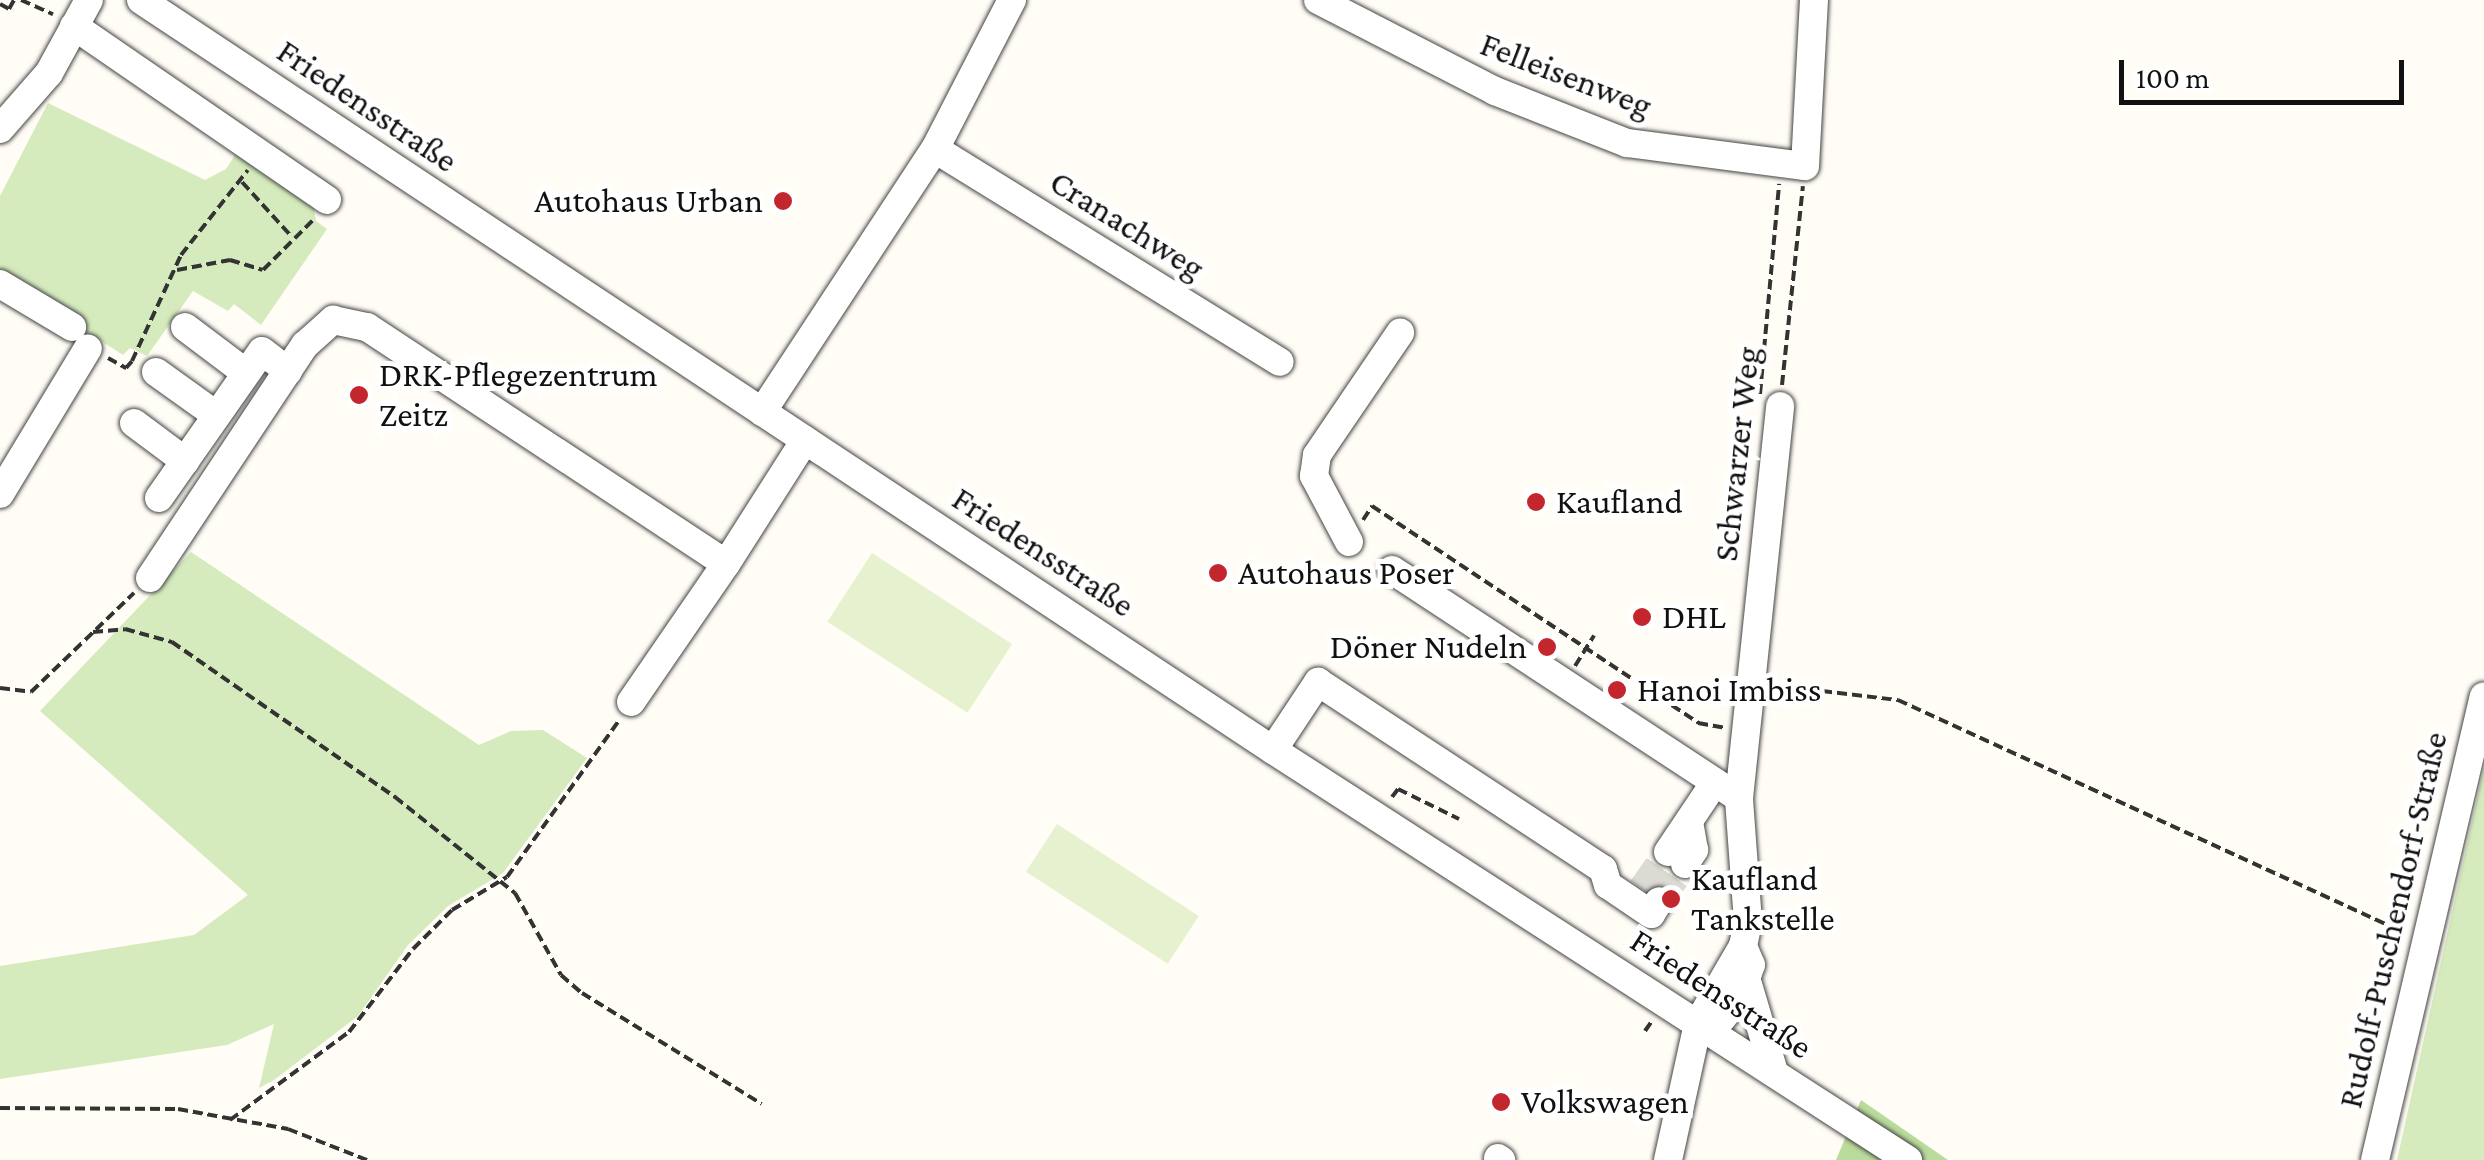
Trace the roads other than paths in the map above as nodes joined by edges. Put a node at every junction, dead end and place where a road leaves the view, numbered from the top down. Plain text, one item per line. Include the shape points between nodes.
1 (89, 0) edge
2 (140, 0) edge
3 (1012, 0) edge
4 (1318, 0) edge
5 (1814, 0) edge
6 (74, 26) junction
7 (0, 129) edge
8 (935, 149) junction
9 (327, 200) road end
10 (0, 284) edge
11 (185, 327) dead end
12 (1400, 333) dead end
13 (1280, 362) dead end
14 (288, 370) junction
15 (156, 372) dead end
16 (246, 373) junction
17 (1770, 402) road end
18 (762, 412) junction
19 (216, 415) junction
20 (134, 423) dead end
21 (805, 440) junction
22 (185, 460) junction
23 (0, 494) edge
24 (158, 498) dead end
25 (1349, 542) road end
26 (726, 564) junction
27 (1392, 570) dead end
28 (150, 578) road end
29 (2484, 696) edge
30 (631, 702) road end
31 (1273, 750) junction
32 (1727, 790) junction
33 (1676, 858) tunnel mouth
34 (1645, 898) dead end
35 (1743, 946) junction
36 (1748, 981) junction
37 (1698, 1022) junction
38 (1774, 1072) junction
39 (1668, 1160) edge
40 (1908, 1160) edge
41 (2375, 1160) edge

1 - 6 street
2 - 18 street, Friedensstraße
3 - 8 street
4 - 5 street, Felleisenweg via 1478,83 1592,130 1649,148 1793,165
6 - 7 street via 49,72
6 - 9 street
8 - 13 street, Cranachweg
8 - 18 street
10 - 23 street via 80,337
11 - 16 street
12 - 25 street via 1317,455 1314,476
14 - 16 street via 262,351
14 - 26 street via 322,326 345,318 358,322
14 - 28 street
15 - 19 street
16 - 19 street
17 - 32 street, Schwarzer Weg
18 - 21 street, Friedensstraße
19 - 22 street
20 - 22 street
21 - 26 street
21 - 31 street, Friedensstraße
22 - 24 street
26 - 30 street
27 - 32 street
29 - 41 street, Rudolf-Puschendorf-Straße
31 - 34 street via 1318,682 1603,869 1608,885
31 - 37 street, Friedensstraße
32 - 33 street via 1688,821
32 - 35 street, Schwarzer Weg via 1748,904
35 - 36 street via 1751,964
35 - 37 street, Schwarzer Weg
36 - 37 street via 1722,1018
36 - 38 street
37 - 38 street, Friedensstraße
37 - 39 street, Schwarzer Weg
38 - 40 street, Friedensstraße

